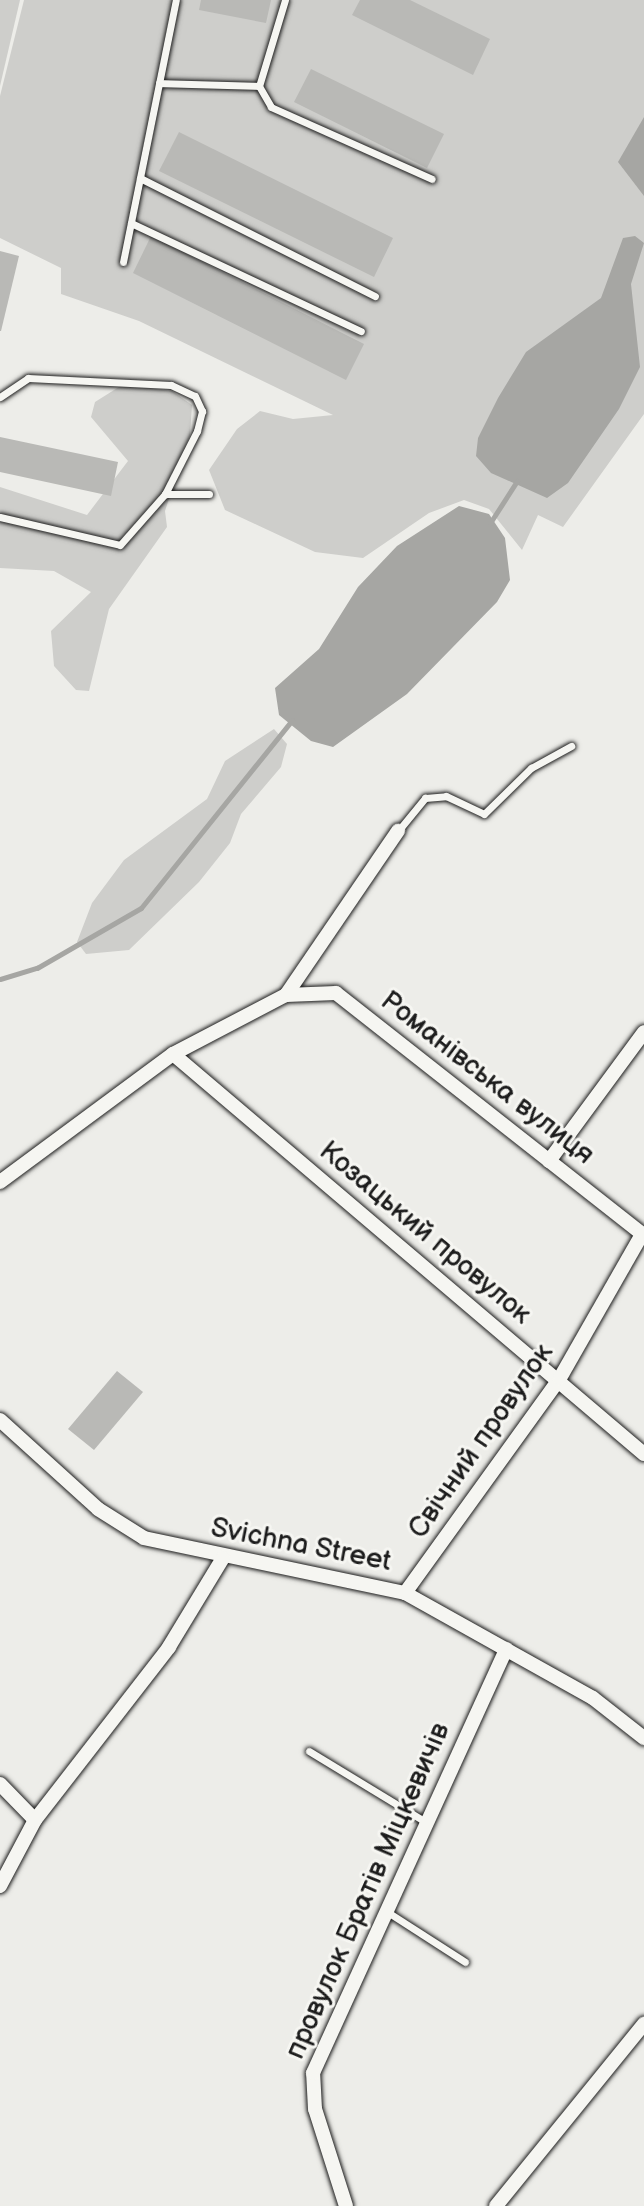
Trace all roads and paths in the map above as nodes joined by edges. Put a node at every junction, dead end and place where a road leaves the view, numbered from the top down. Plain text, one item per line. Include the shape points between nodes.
1 (176, 0) edge
2 (285, 0) edge
3 (159, 83) junction
4 (259, 86) junction
5 (140, 178) junction
6 (432, 179) dead end
7 (131, 223) junction
8 (123, 262) dead end
9 (375, 296) dead end
10 (361, 331) dead end
11 (0, 397) edge
12 (165, 494) junction
13 (209, 494) dead end
14 (0, 517) edge
15 (571, 746) dead end
16 (398, 831) joint
17 (286, 995) junction
18 (644, 1032) edge
19 (173, 1054) junction
20 (549, 1161) junction
21 (0, 1182) edge
22 (643, 1234) edge
23 (560, 1378) junction
24 (0, 1420) edge
25 (644, 1454) edge
26 (223, 1558) junction
27 (405, 1593) junction
28 (506, 1649) junction
29 (644, 1738) edge
30 (309, 1751) dead end
31 (0, 1784) edge
32 (35, 1820) junction
33 (424, 1821) junction
34 (0, 1886) edge
35 (385, 1910) junction
36 (465, 1962) dead end
37 (644, 2024) edge
38 (346, 2206) edge
39 (496, 2206) edge

1 - 3 lane
2 - 4 lane
3 - 4 lane
3 - 5 lane
4 - 6 lane via 271,107
5 - 7 lane
5 - 9 lane
7 - 8 lane
7 - 10 lane
11 - 12 lane via 28,378 171,385 195,396 202,411 197,431
12 - 13 lane
12 - 14 lane via 120,545
15 - 16 lane via 531,768 484,814 446,796 425,798
16 - 17 street, Романівська вулиця
17 - 19 street, Романівська вулиця
17 - 20 street, Романівська вулиця via 336,993
18 - 20 street
19 - 21 street, Романівська вулиця
19 - 23 street, Козацький провулок
20 - 22 street, Романівська вулиця
22 - 23 street, Свічний провулок
23 - 25 street, Козацький провулок
23 - 27 street, Свічний провулок
24 - 26 street, Svichna Street via 98,1509 144,1538
26 - 27 street, Svichna Street via 313,1569
26 - 32 street via 169,1647
27 - 28 street, Svichna Street
28 - 29 street, Svichna Street via 593,1698
28 - 33 street, провулок Братів Міцкевичів
30 - 33 lane
31 - 32 street
32 - 34 street
33 - 35 street, провулок Братів Міцкевичів
35 - 36 lane
35 - 38 street, провулок Братів Міцкевичів via 313,2073 315,2109
37 - 39 street

